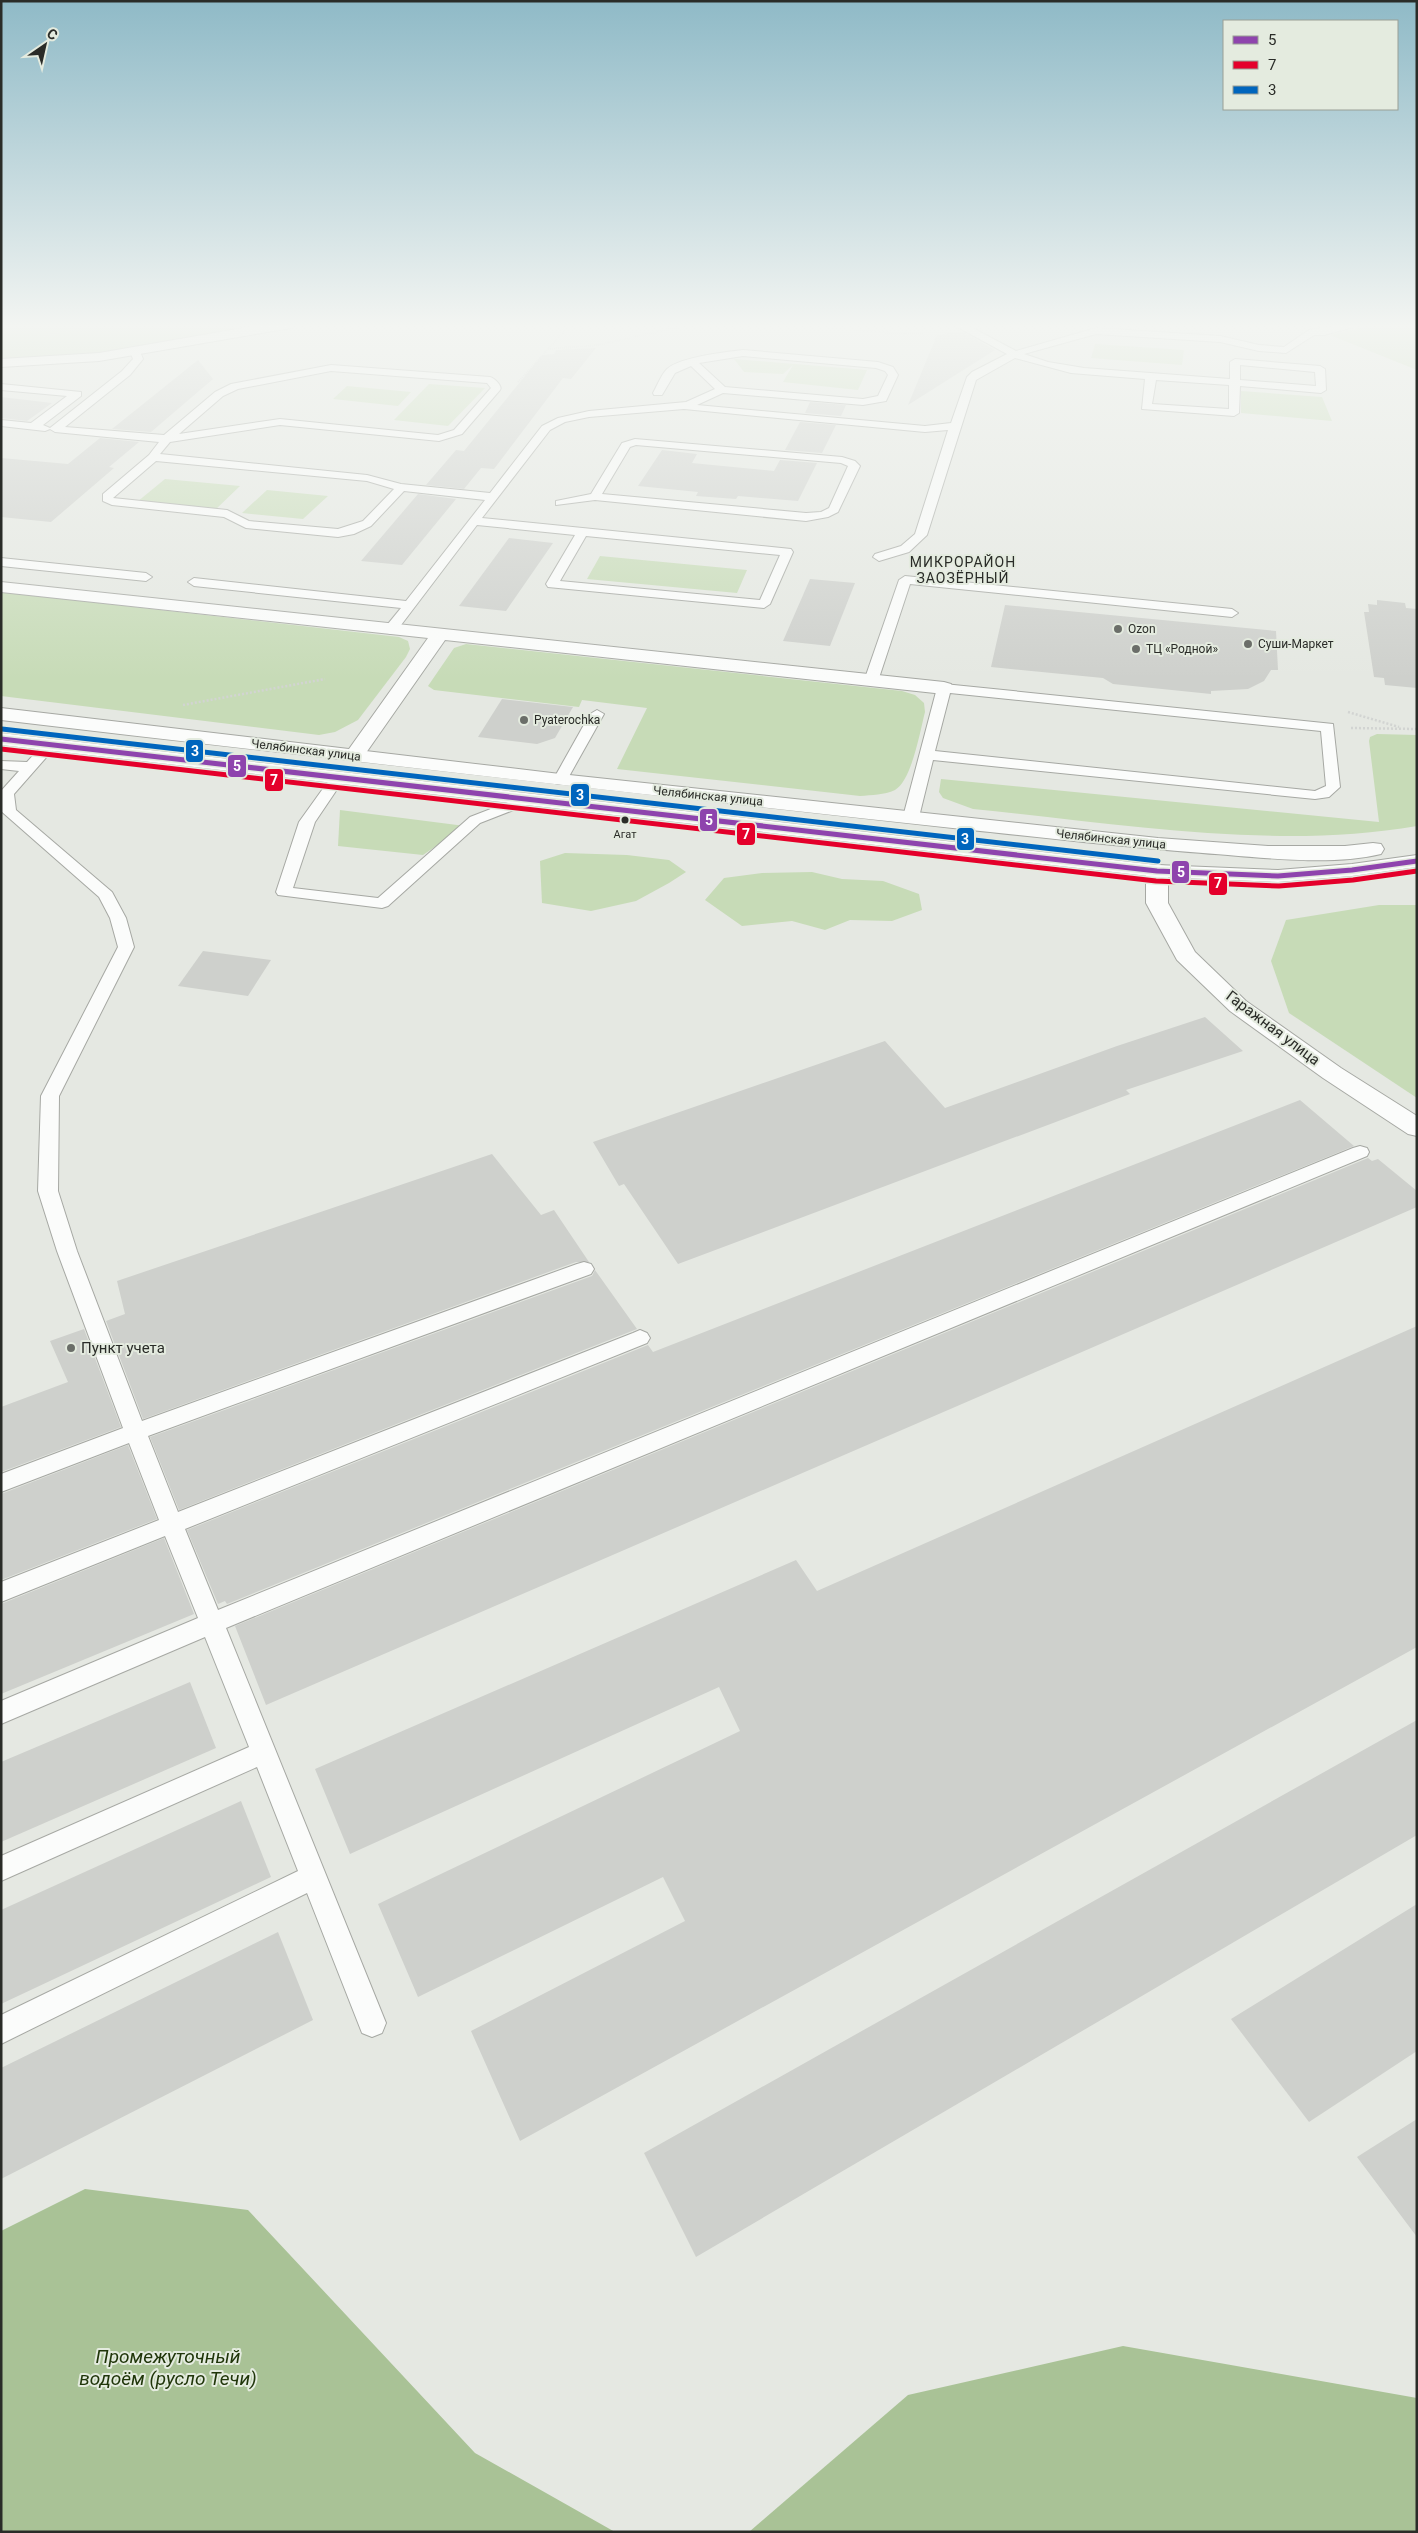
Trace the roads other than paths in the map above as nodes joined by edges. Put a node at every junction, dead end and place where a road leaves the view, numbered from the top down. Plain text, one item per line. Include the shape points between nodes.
1 (164, 442) edge
2 (535, 442) edge
3 (634, 442) edge
4 (637, 442) edge
5 (950, 442) edge
6 (153, 457) junction
7 (401, 488) junction
8 (493, 497) junction
9 (595, 497) junction
10 (581, 500) junction
11 (560, 503) dead end
12 (473, 521) junction
13 (567, 522) junction
14 (582, 533) junction
15 (879, 556) dead end
16 (1, 562) edge
17 (146, 577) dead end
18 (194, 582) dead end
19 (1, 587) edge
20 (410, 605) junction
21 (1232, 612) dead end
22 (390, 630) junction
23 (439, 635) junction
24 (872, 681) junction
25 (944, 688) junction
26 (1, 714) edge
27 (597, 714) dead end
28 (72, 721) junction
29 (1, 739) edge
30 (51, 744) junction
31 (928, 755) junction
32 (354, 756) junction
33 (1, 765) edge
34 (29, 767) junction
35 (337, 779) junction
36 (560, 780) junction
37 (524, 801) junction
38 (911, 817) junction
39 (1158, 844) junction
40 (1417, 845) edge
41 (1417, 861) edge
42 (1156, 871) junction
43 (1417, 1128) edge
44 (1360, 1152) dead end
45 (584, 1269) dead end
46 (640, 1338) dead end
47 (135, 1432) junction
48 (1, 1483) edge
49 (171, 1523) junction
50 (1, 1592) edge
51 (212, 1623) junction
52 (1, 1713) edge
53 (264, 1752) junction
54 (1, 1869) edge
55 (314, 1876) junction
56 (372, 2023) dead end
57 (1, 2030) edge

1 - 6 lane
2 - 8 lane
3 - 9 lane via 626,445
4 - 9 lane via 842,460 854,466 834,510 824,515 806,517
5 - 15 lane via 921,535 905,549
6 - 7 lane via 367,478
6 - 7 lane via 106,500 227,514 246,524 338,533 364,528
7 - 8 lane
8 - 12 lane
9 - 10 lane
10 - 11 lane
10 - 13 lane
12 - 13 lane
12 - 20 lane
13 - 14 lane
14 - 14 lane via 552,584 764,604 787,552
16 - 17 lane
18 - 20 lane
19 - 22 main road
20 - 22 lane
21 - 24 lane via 905,580
22 - 23 main road
23 - 24 main road
23 - 32 main road
24 - 25 main road
25 - 31 lane
25 - 31 lane via 1328,727 1333,787 1324,794 1315,795
26 - 28 main road, Челябинская улица
27 - 36 lane
28 - 30 main road
28 - 32 main road, Челябинская улица
29 - 30 main road, Челябинская улица
30 - 34 lane
30 - 35 main road, Челябинская улица
31 - 38 lane
32 - 35 main road
32 - 36 main road, Челябинская улица
33 - 34 lane
34 - 47 lane via 7,793 10,811 106,895 118,918 126,947 50,1096 48,1191 67,1251
35 - 37 main road, Челябинская улица
35 - 37 lane via 307,822 284,892 382,903 475,820
36 - 38 main road, Челябинская улица
37 - 42 main road, Челябинская улица
38 - 39 main road, Челябинская улица
39 - 40 main road, Челябинская улица via 1307,852
39 - 42 main road, Гаражная улица
41 - 42 main road, Челябинская улица via 1278,876
42 - 43 main road, Гаражная улица via 1156,903 1185,955 1238,1006
44 - 51 lane
45 - 47 lane
46 - 49 lane
47 - 48 lane
47 - 49 lane
49 - 50 lane
49 - 51 lane
51 - 52 lane
51 - 53 lane
53 - 54 lane
53 - 55 lane
55 - 56 lane
55 - 57 lane

